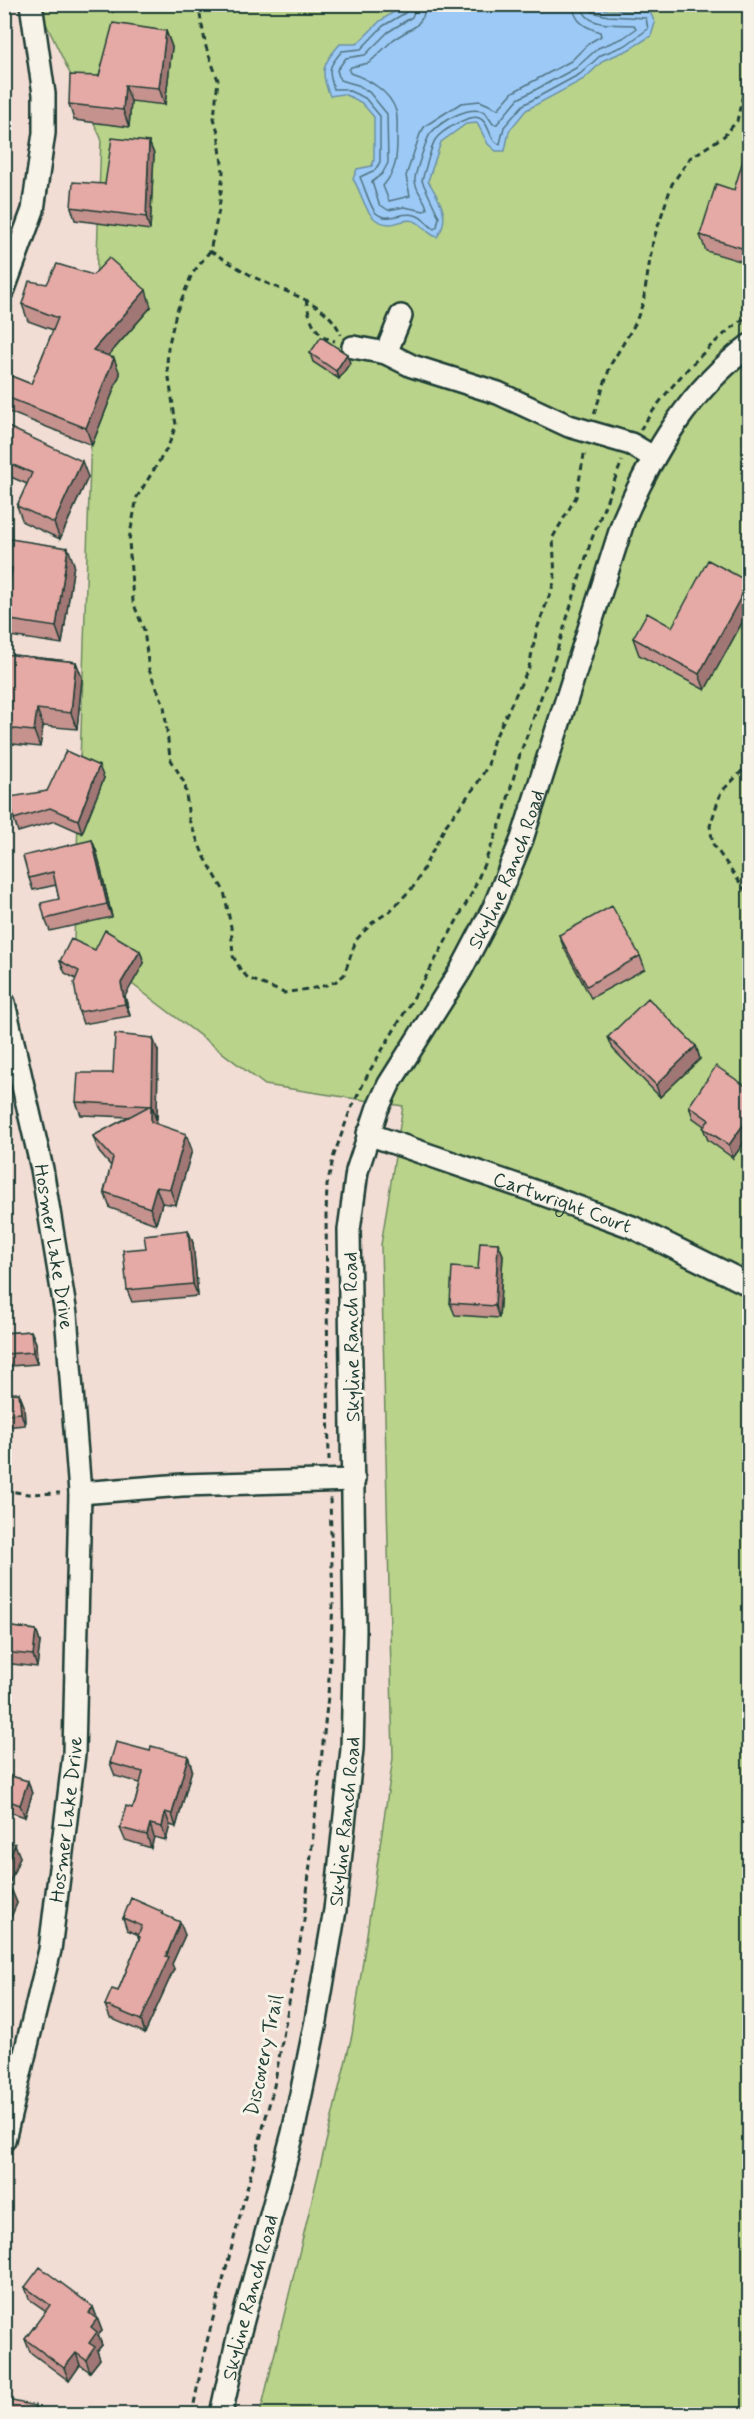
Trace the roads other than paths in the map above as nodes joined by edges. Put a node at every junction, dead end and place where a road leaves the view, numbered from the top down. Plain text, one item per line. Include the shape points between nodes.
1 (31, 4) edge
2 (4, 289) edge
3 (401, 316) dead end
4 (750, 345) edge
5 (353, 346) dead end
6 (386, 353) junction
7 (653, 457) junction
8 (4, 1003) edge
9 (368, 1134) junction
10 (750, 1285) edge
11 (354, 1480) junction
12 (80, 1493) junction
13 (4, 2140) edge
14 (221, 2415) edge

1 - 2 street via 44,94 44,133 33,210
3 - 6 street
4 - 7 street, Skyline Ranch Road via 701,389
5 - 6 street
6 - 7 street via 412,366 498,393 569,426 632,444
7 - 9 street, Skyline Ranch Road via 624,519 522,839 494,907 461,970 389,1084
8 - 12 street, Hosmer Lake Drive via 42,1169 66,1314
9 - 10 street, Cartwright Court via 632,1227
9 - 11 street, Skyline Ranch Road via 357,1171 350,1230
11 - 12 street via 182,1485
11 - 14 street, Skyline Ranch Road via 352,1749 335,1910 293,2133
12 - 13 street, Hosmer Lake Drive via 73,1765 50,1950

